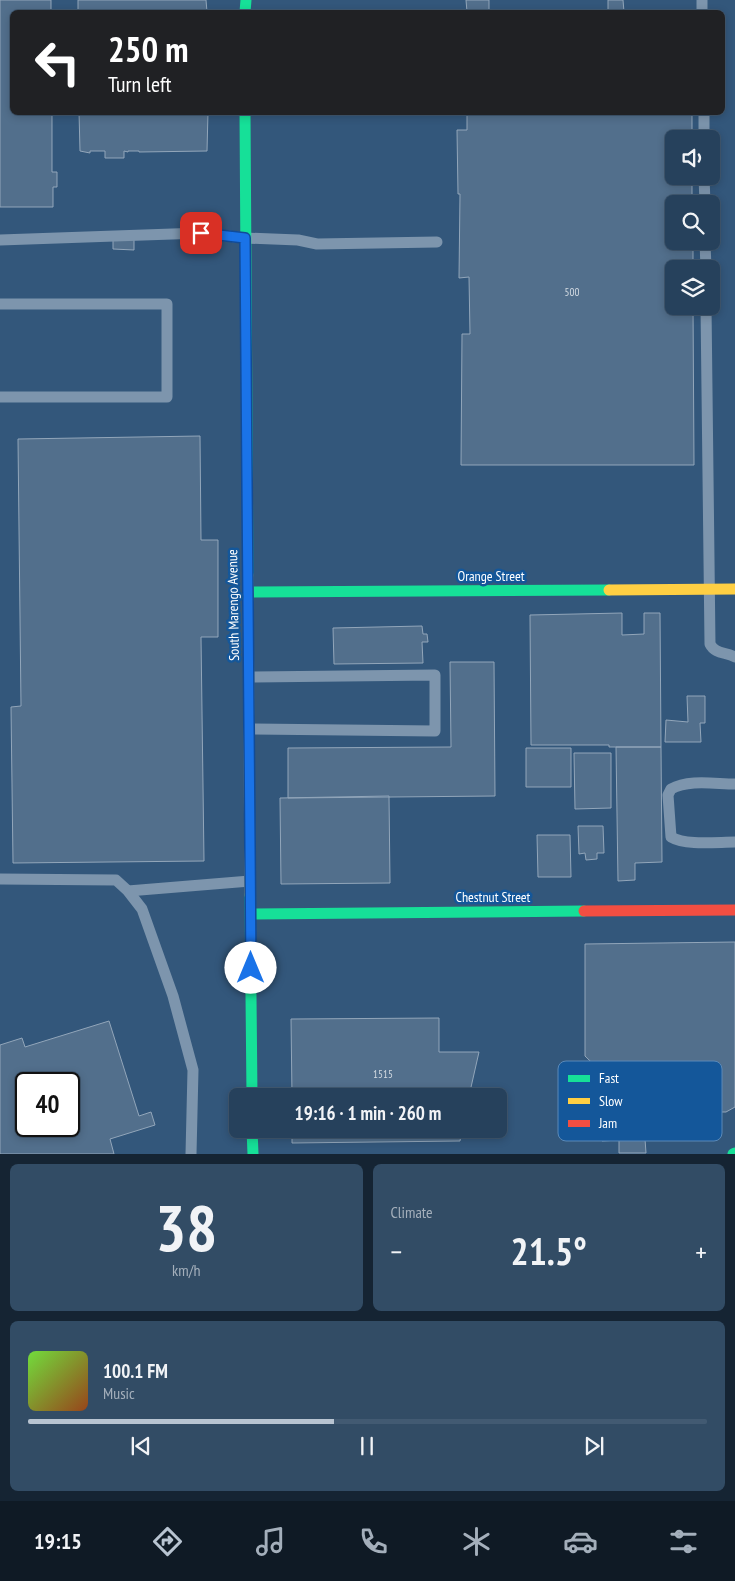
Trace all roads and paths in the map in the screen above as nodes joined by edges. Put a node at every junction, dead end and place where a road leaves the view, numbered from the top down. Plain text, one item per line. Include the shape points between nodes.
1 (245, 115) edge
2 (704, 115) edge
3 (704, 130) edge
4 (245, 238) junction
5 (0, 240) edge
6 (437, 242) dead end
7 (0, 304) edge
8 (706, 315) edge
9 (0, 397) edge
10 (735, 588) edge
11 (710, 589) junction
12 (248, 592) junction
13 (735, 657) edge
14 (249, 677) junction
15 (249, 729) junction
16 (735, 784) edge
17 (735, 842) edge
18 (0, 879) edge
19 (250, 881) junction
20 (128, 891) junction
21 (735, 910) edge
22 (251, 914) junction
23 (252, 1088) edge
24 (252, 1138) edge
25 (191, 1154) edge
26 (253, 1154) edge

1 - 4 street, South Marengo Avenue
2 - 3 lane
4 - 5 lane via 201,233
4 - 6 lane via 317,244
4 - 12 street, South Marengo Avenue
7 - 9 lane via 167,304 167,397
8 - 11 lane
10 - 11 street, Orange Street
11 - 12 street, Orange Street
11 - 13 lane via 710,644 717,651
12 - 14 street, South Marengo Avenue
14 - 15 street, South Marengo Avenue
14 - 15 lane via 435,675 435,731
15 - 19 street, South Marengo Avenue
16 - 17 lane via 688,784 671,789 668,795 671,837 676,840
18 - 20 lane via 116,880
19 - 20 lane
19 - 22 street, South Marengo Avenue
20 - 25 lane via 142,910 173,996 193,1070
21 - 22 street, Chestnut Street
22 - 23 street, South Marengo Avenue
24 - 26 street

